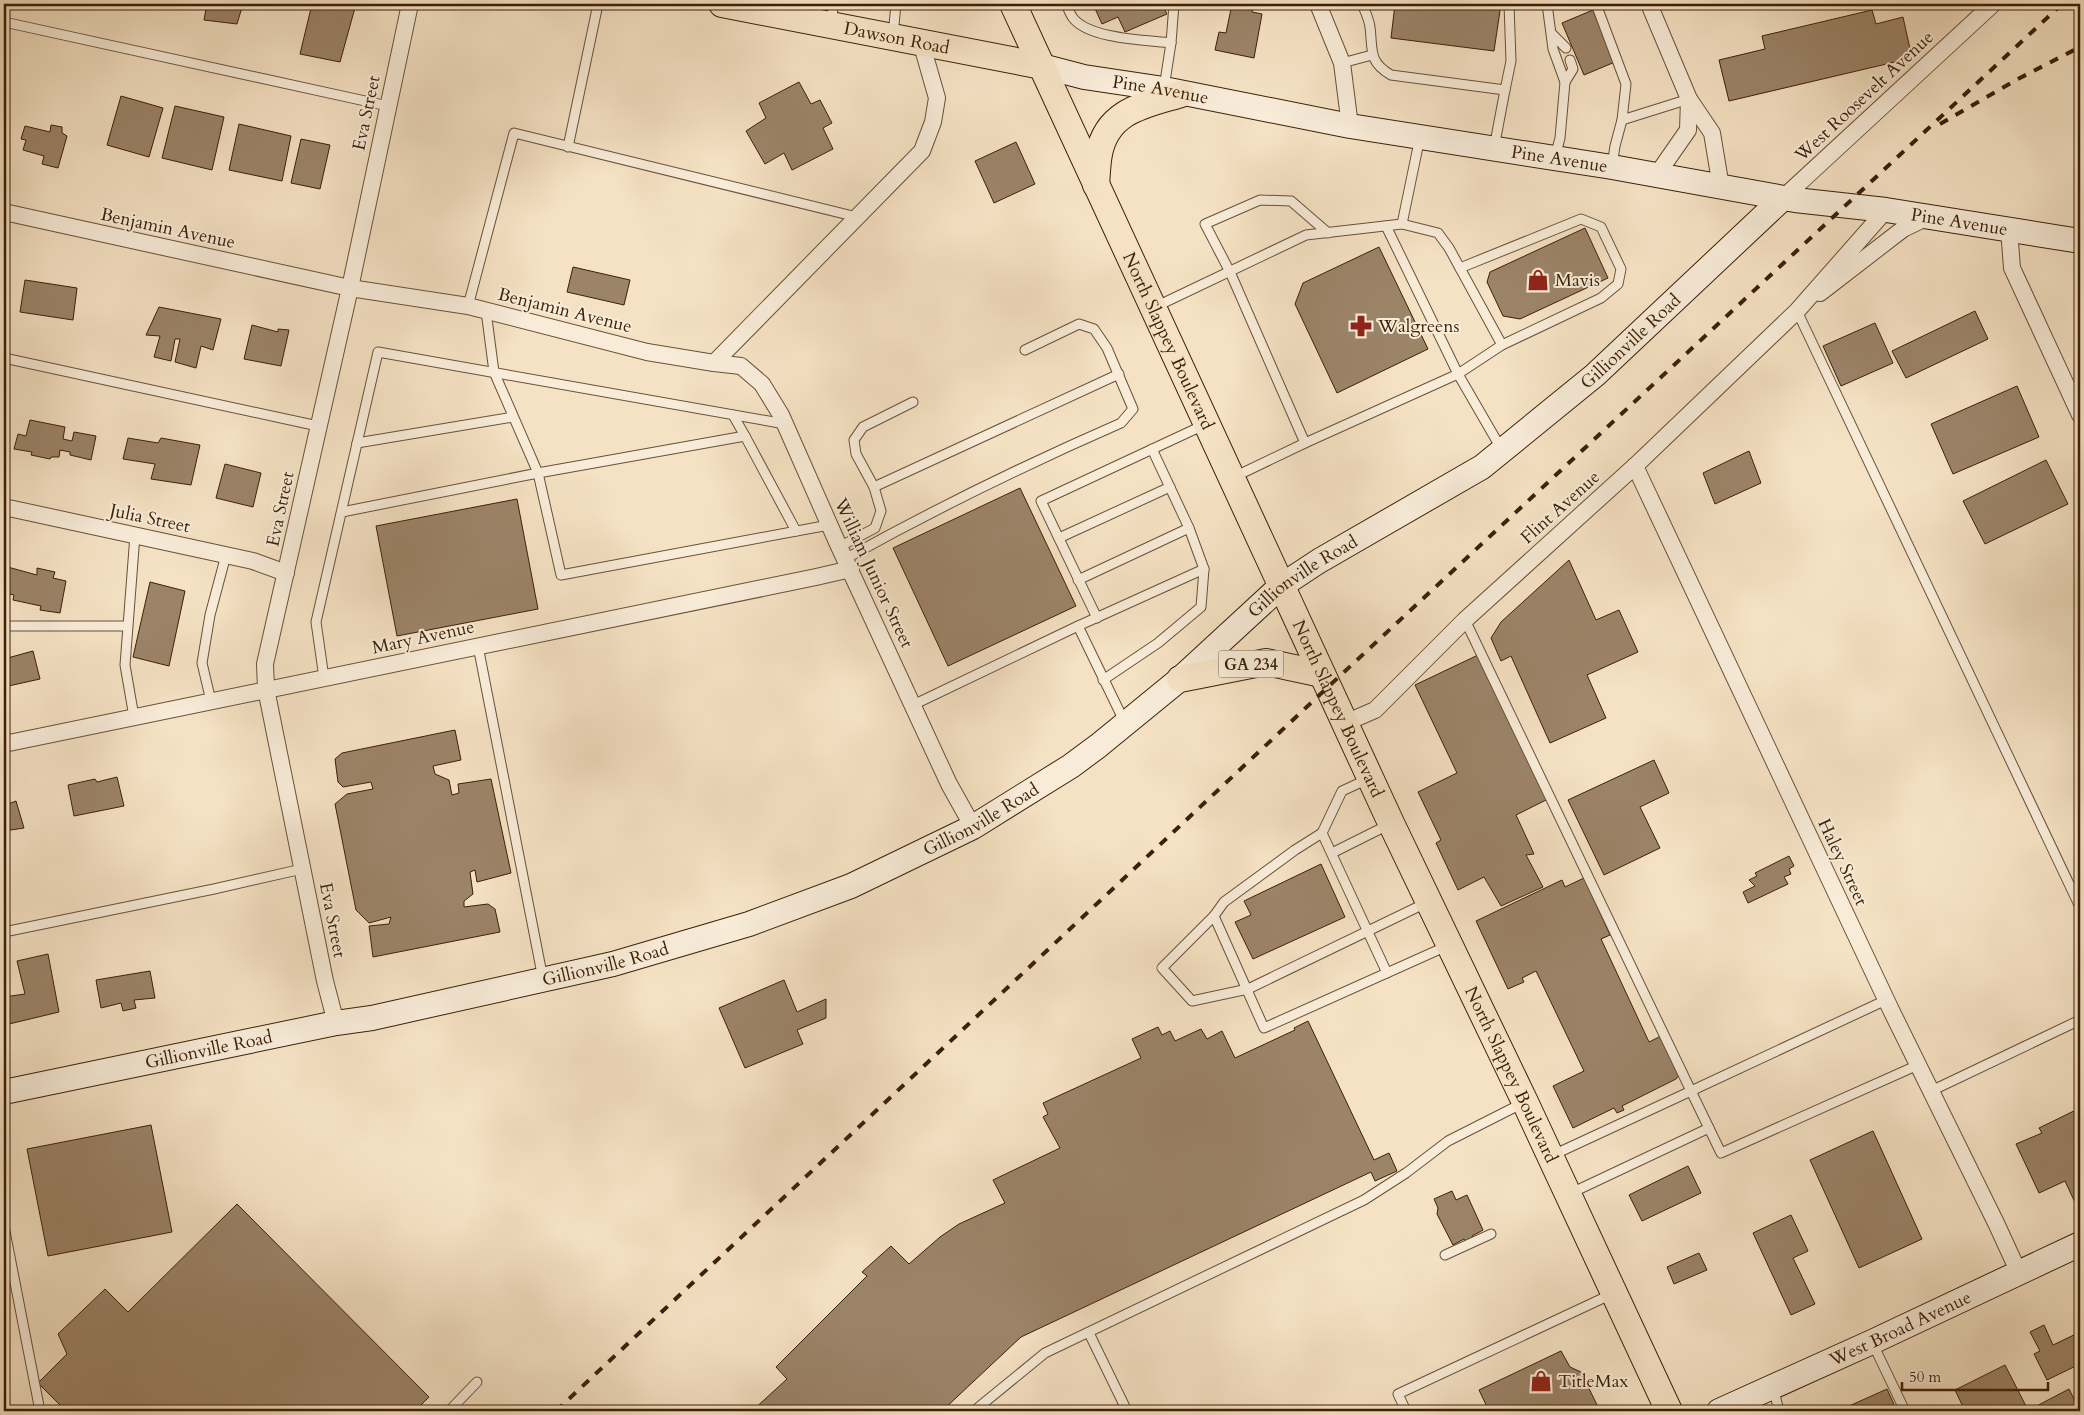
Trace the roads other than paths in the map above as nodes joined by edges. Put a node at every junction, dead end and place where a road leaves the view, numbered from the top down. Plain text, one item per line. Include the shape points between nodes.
1 (410, 4) edge
2 (598, 4) edge
3 (722, 4) edge
4 (896, 4) edge
5 (1013, 4) edge
6 (1066, 4) edge
7 (1174, 4) edge
8 (1318, 4) edge
9 (1362, 4) edge
10 (1509, 4) edge
11 (1546, 4) edge
12 (1596, 4) edge
13 (1649, 4) edge
14 (1993, 4) edge
15 (754, 7) edge
16 (832, 14) edge
17 (4, 22) edge
18 (1552, 34) junction
19 (893, 37) junction
20 (921, 42) junction
21 (1171, 43) junction
22 (1566, 48) dead end
23 (1372, 55) junction
24 (1570, 60) dead end
25 (1342, 63) junction
26 (1042, 66) junction
27 (1566, 82) junction
28 (1506, 90) junction
29 (1172, 91) junction
30 (1689, 99) junction
31 (388, 106) junction
32 (1622, 120) junction
33 (1350, 126) junction
34 (1420, 137) junction
35 (568, 147) junction
36 (1494, 149) junction
37 (1554, 159) junction
38 (1612, 167) junction
39 (1656, 176) junction
40 (1096, 185) junction
41 (1721, 187) junction
42 (1783, 198) junction
43 (1886, 210) junction
44 (4, 212) edge
45 (857, 217) junction
46 (1928, 217) junction
47 (1402, 224) junction
48 (1386, 226) junction
49 (2009, 229) junction
50 (1328, 233) junction
51 (2080, 241) edge
52 (1460, 268) junction
53 (1230, 272) junction
54 (350, 288) junction
55 (468, 306) junction
56 (1153, 308) junction
57 (486, 311) junction
58 (1796, 311) junction
59 (1502, 345) junction
60 (1025, 350) dead end
61 (4, 358) edge
62 (714, 363) junction
63 (494, 372) junction
64 (1119, 374) junction
65 (1458, 374) junction
66 (913, 402) dead end
67 (733, 414) junction
68 (2080, 415) edge
69 (513, 417) junction
70 (785, 424) junction
71 (1206, 424) junction
72 (318, 426) junction
73 (745, 436) junction
74 (357, 443) junction
75 (1305, 443) junction
76 (1152, 449) junction
77 (1502, 450) junction
78 (1635, 466) junction
79 (538, 473) junction
80 (1231, 478) junction
81 (874, 486) junction
82 (1170, 488) junction
83 (4, 507) edge
84 (342, 512) junction
85 (829, 525) junction
86 (1189, 528) junction
87 (796, 531) junction
88 (135, 535) junction
89 (1059, 538) junction
90 (226, 555) junction
91 (845, 558) junction
92 (1204, 569) junction
93 (286, 573) junction
94 (1078, 580) junction
95 (1281, 586) junction
96 (1096, 618) junction
97 (1465, 620) junction
98 (4, 626) edge
99 (127, 626) junction
100 (1078, 626) junction
101 (478, 646) junction
102 (1322, 674) junction
103 (324, 678) junction
104 (1180, 679) junction
105 (1103, 680) junction
106 (266, 690) junction
107 (211, 701) junction
108 (913, 705) junction
109 (134, 717) junction
110 (1345, 723) junction
111 (1126, 724) junction
112 (4, 744) edge
113 (1370, 778) junction
114 (1391, 823) junction
115 (974, 828) junction
116 (1322, 833) junction
117 (1332, 853) junction
118 (302, 869) junction
119 (1429, 901) junction
120 (2080, 907) edge
121 (1214, 916) junction
122 (1368, 931) junction
123 (4, 932) edge
124 (1450, 945) junction
125 (1386, 973) junction
126 (543, 979) junction
127 (1248, 990) junction
128 (1886, 1000) junction
129 (2080, 1020) edge
130 (336, 1023) junction
131 (1918, 1065) junction
132 (1691, 1090) junction
133 (1931, 1091) junction
134 (4, 1092) edge
135 (1525, 1102) junction
136 (1709, 1128) junction
137 (1550, 1156) junction
138 (1568, 1194) junction
139 (4, 1226) edge
140 (1491, 1234) dead end
141 (2080, 1244) edge
142 (1445, 1255) dead end
143 (2019, 1273) junction
144 (1614, 1293) junction
145 (1089, 1333) junction
146 (1872, 1342) junction
147 (477, 1382) dead end
148 (1773, 1387) junction
149 (40, 1411) edge
150 (449, 1411) edge
151 (974, 1411) edge
152 (1127, 1411) edge
153 (1406, 1411) edge
154 (1669, 1411) edge
155 (1719, 1411) edge
156 (1779, 1411) edge
157 (1905, 1411) edge

1 - 31 street, Eva Street
2 - 35 lane
3 - 15 main road, Dawson Road
4 - 19 lane
5 - 26 main road, North Slappey Boulevard
6 - 21 lane via 1074,19 1091,30 1105,35
7 - 21 lane
8 - 25 street
9 - 23 lane via 1369,25
10 - 28 lane via 1511,61
11 - 18 lane
12 - 32 lane via 1626,84
13 - 30 street
14 - 42 street, West Roosevelt Avenue
15 - 16 main road, Dawson Road
16 - 19 main road, Dawson Road
17 - 31 lane
18 - 22 lane
18 - 27 lane via 1553,49
19 - 20 main road, Dawson Road
20 - 26 main road, Dawson Road
20 - 45 street via 936,98 933,122 922,151
21 - 29 lane
23 - 25 lane
23 - 28 lane via 1379,67 1392,75
24 - 27 lane via 1573,69
25 - 33 street
26 - 29 main road, Pine Avenue via 1084,77
26 - 40 main road, North Slappey Boulevard
27 - 37 lane via 1560,138
28 - 36 lane
29 - 33 main road, Pine Avenue
29 - 40 main road via 1116,119 1102,141
30 - 32 lane
30 - 39 street via 1688,130
30 - 41 street via 1712,133
31 - 54 street, Eva Street
32 - 38 lane
33 - 34 main road, Pine Avenue
34 - 36 main road, Pine Avenue
34 - 47 lane
35 - 45 lane
35 - 55 lane via 514,134
36 - 37 main road, Pine Avenue
37 - 38 main road, Pine Avenue
38 - 39 main road, Pine Avenue
39 - 41 main road, Pine Avenue
40 - 56 main road, North Slappey Boulevard
41 - 42 main road, Pine Avenue
42 - 43 main road, Pine Avenue
42 - 77 main road, Gillionville Road via 1595,375
43 - 46 main road, Pine Avenue
43 - 58 street, Flint Avenue
44 - 54 street, Benjamin Avenue
45 - 62 street
46 - 49 main road, Pine Avenue
46 - 58 street, Flint Avenue via 1903,229
47 - 48 lane
47 - 52 lane via 1438,232
48 - 50 lane
48 - 65 lane
49 - 51 main road, Pine Avenue
49 - 68 street via 2012,268
50 - 53 lane via 1306,236
50 - 53 lane via 1291,201 1260,200 1205,224
52 - 59 lane
52 - 59 lane via 1581,219 1601,227 1621,269 1618,284 1601,298
53 - 56 lane
53 - 75 lane
54 - 55 street, Benjamin Avenue
54 - 72 street, Eva Street
55 - 57 street, Benjamin Avenue
56 - 71 main road, North Slappey Boulevard
57 - 62 street, Benjamin Avenue via 647,352
57 - 63 lane
58 - 78 street, Flint Avenue
58 - 120 lane
59 - 65 lane
60 - 64 lane via 1079,324 1094,329
61 - 72 lane
62 - 70 street, William Junior Street via 740,366 762,384
63 - 67 lane
63 - 69 lane
63 - 74 lane via 378,352
64 - 81 lane
64 - 91 lane via 1133,409 1121,423 1005,476
65 - 75 lane
65 - 77 lane
66 - 81 lane via 863,427 854,440 856,454
67 - 70 lane
67 - 73 lane
69 - 74 lane
69 - 79 lane
70 - 85 street, William Junior Street
71 - 76 lane
71 - 80 main road, North Slappey Boulevard
72 - 93 street, Eva Street
73 - 79 lane
73 - 87 lane
74 - 84 lane
75 - 80 lane
76 - 82 lane
76 - 89 lane via 1041,501
77 - 95 main road, Gillionville Road via 1482,467
78 - 97 street, Flint Avenue
78 - 128 street, Haley Street
79 - 84 lane
79 - 87 lane via 562,575
80 - 95 main road, North Slappey Boulevard
81 - 91 lane via 881,511 875,528
82 - 86 lane
82 - 89 lane
83 - 88 street, Julia Street
84 - 103 lane via 316,622
85 - 87 lane
85 - 91 street, William Junior Street
86 - 92 lane
86 - 94 lane
88 - 90 street, Julia Street
88 - 99 lane
89 - 94 lane
90 - 93 street, Julia Street
90 - 107 lane via 210,615 202,663
91 - 101 street, Mary Avenue via 816,578
91 - 108 street, William Junior Street
92 - 96 lane
92 - 105 lane via 1201,607 1158,643
93 - 106 street, Eva Street via 266,664
94 - 96 lane
95 - 102 main road, North Slappey Boulevard
95 - 104 main road, Gillionville Road / GA 234
96 - 100 lane
97 - 110 street, Flint Avenue via 1375,710
97 - 132 lane
98 - 99 lane
99 - 109 lane via 125,665
100 - 105 lane
100 - 108 lane
101 - 103 street, Mary Avenue
101 - 126 lane
102 - 104 main road, GA 234 via 1266,662
102 - 110 main road, North Slappey Boulevard
103 - 106 street, Mary Avenue
104 - 111 main road, Gillionville Road / GA 234
105 - 111 lane
106 - 107 street, Mary Avenue
106 - 118 street, Eva Street
107 - 109 street, Mary Avenue
108 - 115 street, William Junior Street via 949,784
109 - 112 street, Mary Avenue
110 - 113 main road, North Slappey Boulevard
111 - 115 main road, Gillionville Road / GA 234 via 1071,766
113 - 114 main road, North Slappey Boulevard
113 - 116 lane via 1342,792
114 - 117 lane
114 - 119 main road, North Slappey Boulevard
115 - 126 main road, Gillionville Road / GA 234 via 851,886 749,924 613,964
116 - 117 lane
116 - 121 lane via 1224,902
117 - 122 lane
118 - 123 lane
118 - 130 street, Eva Street
119 - 122 lane
119 - 124 main road, North Slappey Boulevard
121 - 127 lane
121 - 127 lane via 1162,968 1192,1001
122 - 125 lane
122 - 127 lane
124 - 125 lane
124 - 135 main road, North Slappey Boulevard
125 - 127 lane via 1264,1028
126 - 130 main road, Gillionville Road / GA 234 via 372,1018
128 - 131 street, Haley Street
128 - 132 lane
129 - 133 lane
130 - 134 main road, Gillionville Road / GA 234
131 - 133 street, Haley Street
131 - 136 lane via 1721,1153
132 - 136 lane
132 - 137 lane
133 - 143 street, Haley Street
135 - 137 main road, North Slappey Boulevard
135 - 145 lane via 1448,1141 1364,1200
136 - 138 lane
137 - 138 main road, North Slappey Boulevard
138 - 144 main road, North Slappey Boulevard
139 - 149 lane
140 - 142 lane
141 - 143 main road, West Broad Avenue
143 - 146 main road, West Broad Avenue
144 - 153 lane via 1398,1394
144 - 154 main road, North Slappey Boulevard
145 - 151 lane via 1044,1353
145 - 152 lane
146 - 148 main road, West Broad Avenue
146 - 157 lane
147 - 150 lane
148 - 155 main road, West Broad Avenue
148 - 156 lane

